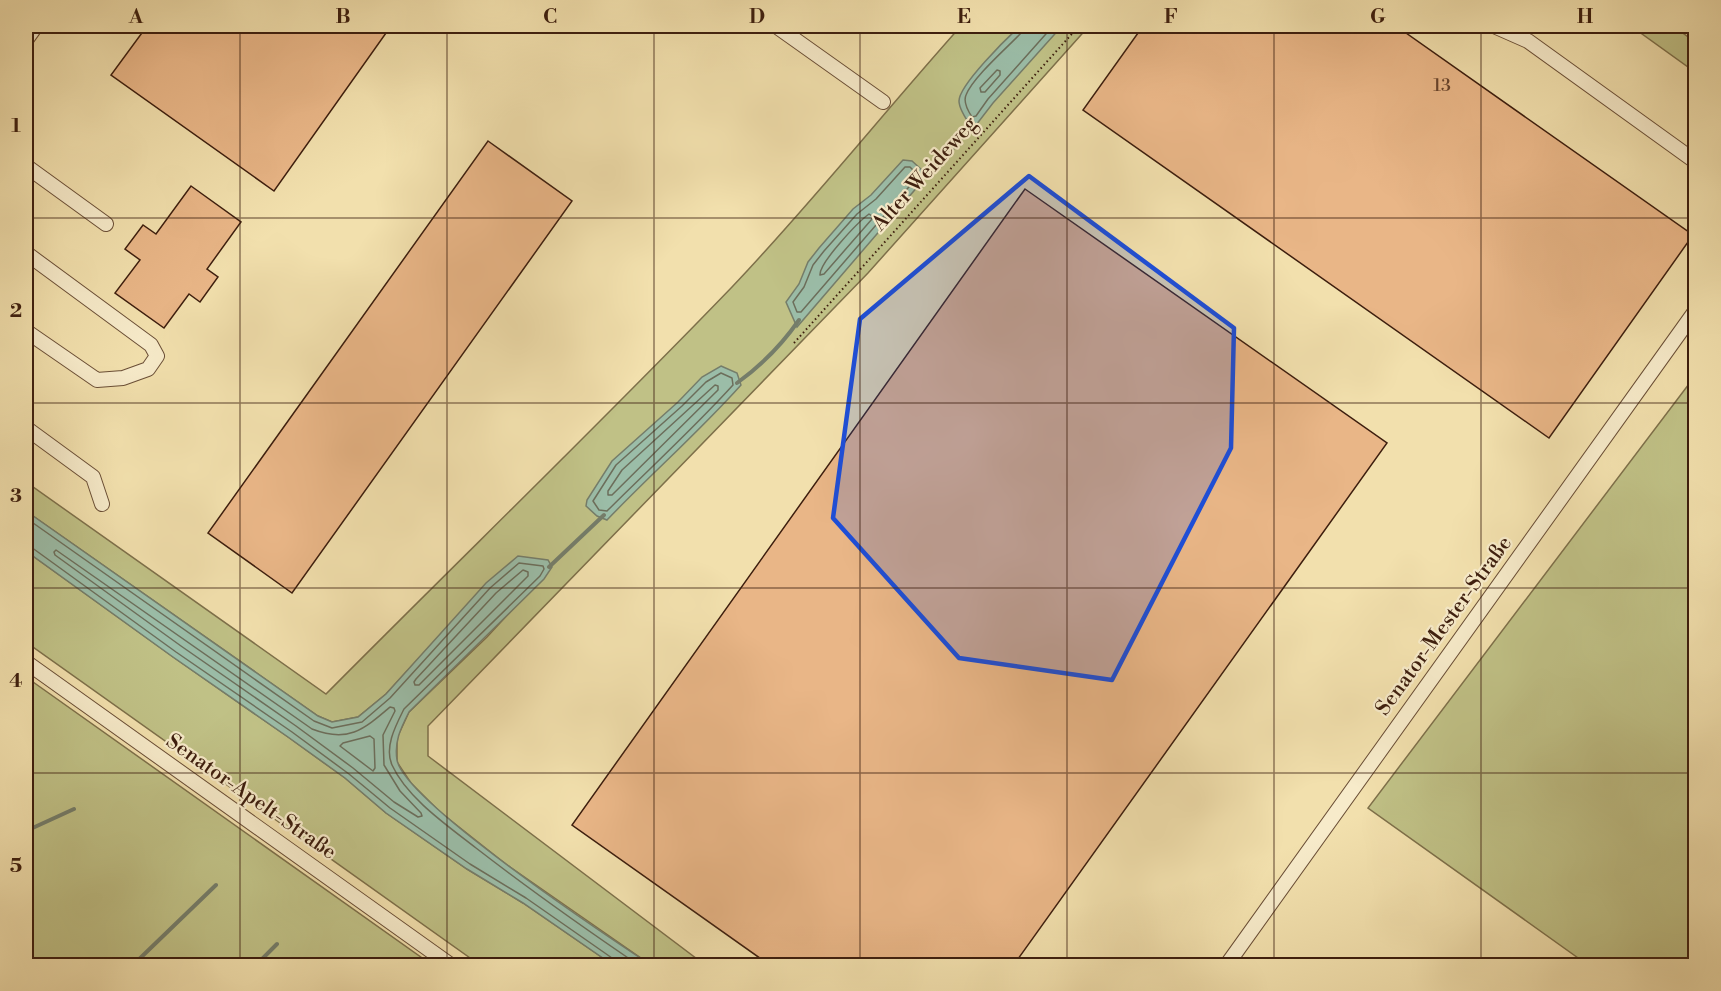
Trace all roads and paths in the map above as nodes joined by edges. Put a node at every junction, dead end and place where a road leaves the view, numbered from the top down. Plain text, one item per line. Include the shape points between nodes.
1 (36, 26) edge
2 (776, 26) edge
3 (1079, 26) edge
4 (1494, 26) edge
5 (26, 40) edge
6 (883, 102) dead end
7 (1695, 162) edge
8 (26, 166) edge
9 (106, 224) dead end
10 (26, 253) edge
11 (1695, 310) edge
12 (26, 331) edge
13 (794, 343) dead end
14 (26, 428) edge
15 (102, 504) dead end
16 (26, 662) edge
17 (452, 966) edge
18 (1226, 966) edge

1 - 5 street
2 - 6 street
3 - 13 path, Alter Weideweg
4 - 7 street via 1528,41
8 - 9 street
10 - 12 street via 151,345 158,356 148,369 123,378 97,380
11 - 18 street, Senator-Mester-Straße
14 - 15 street via 93,477
16 - 17 street, Senator-Apelt-Straße

